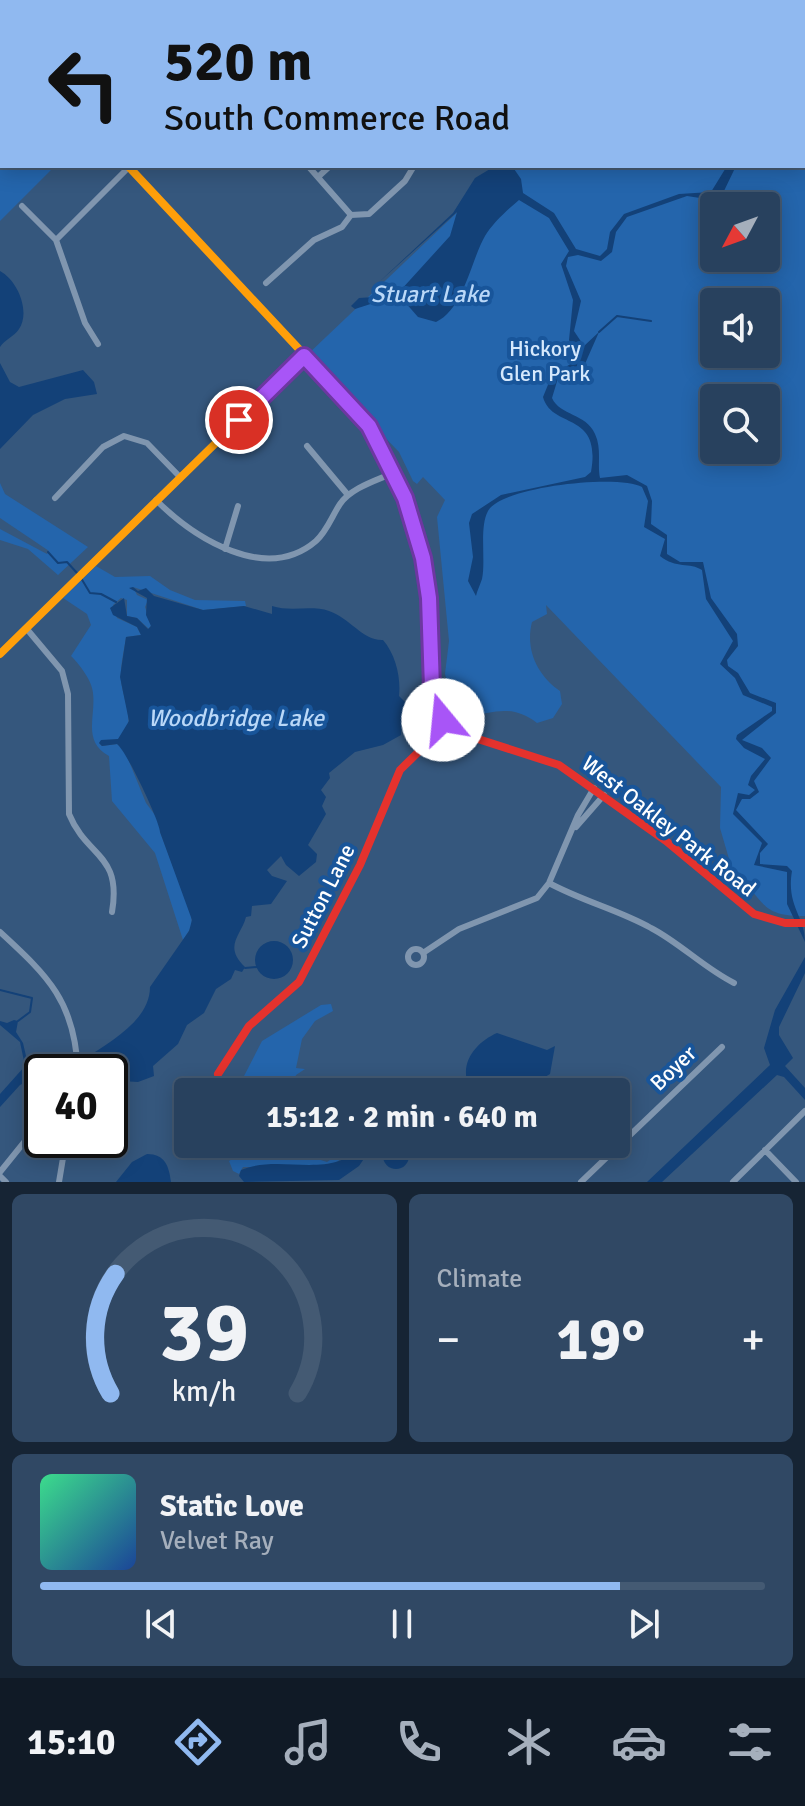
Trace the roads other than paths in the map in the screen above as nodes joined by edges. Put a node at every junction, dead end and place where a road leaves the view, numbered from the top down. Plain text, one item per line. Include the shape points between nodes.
1 (127, 168) edge
2 (129, 168) edge
3 (310, 168) edge
4 (328, 168) edge
5 (413, 168) edge
6 (318, 177) junction
7 (22, 206) dead end
8 (350, 213) junction
9 (56, 240) junction
10 (266, 283) dead end
11 (98, 344) dead end
12 (304, 356) junction
13 (307, 446) dead end
14 (393, 473) junction
15 (180, 477) junction
16 (348, 495) junction
17 (55, 498) dead end
18 (156, 500) junction
19 (238, 506) dead end
20 (225, 549) junction
21 (26, 628) junction
22 (0, 654) edge
23 (447, 724) junction
24 (594, 788) junction
25 (604, 795) junction
26 (576, 827) junction
27 (549, 883) junction
28 (112, 912) dead end
29 (805, 923) edge
30 (0, 932) edge
31 (423, 953) dead end
32 (734, 983) dead end
33 (722, 1047) dead end
34 (76, 1054) edge
35 (218, 1074) dead end
36 (805, 1111) edge
37 (24, 1143) edge
38 (765, 1150) junction
39 (63, 1158) edge
40 (0, 1174) edge
41 (6, 1182) edge
42 (59, 1182) edge
43 (581, 1182) edge
44 (733, 1182) edge
45 (796, 1182) edge

1 - 9 street
2 - 12 street
3 - 6 street
4 - 6 street
5 - 8 street via 369,214
6 - 8 street
7 - 9 street
8 - 10 street via 342,227 314,240
9 - 11 street via 85,323
12 - 14 street via 369,426
12 - 15 street
13 - 16 street
14 - 16 street
14 - 23 street via 423,558 432,688
15 - 17 street via 147,443 124,436 103,447
15 - 18 street
16 - 20 street via 322,535 296,554 274,557
18 - 20 street via 190,531
18 - 21 street
19 - 20 street
21 - 22 street
21 - 28 street via 62,671 68,694 69,814 76,832 114,878
23 - 24 street, West Oakley Park Road via 466,737 554,763
23 - 35 street, Sutton Lane via 400,770 360,865 299,982 249,1026
24 - 25 street, West Oakley Park Road
24 - 26 street
25 - 26 street
25 - 29 street, West Oakley Park Road via 754,914
26 - 27 street
27 - 31 street via 526,905 459,929
27 - 32 street via 653,929
30 - 34 street via 61,995
33 - 43 street, Boyer
36 - 38 street
37 - 40 street
38 - 44 street
38 - 45 street
39 - 42 street
40 - 41 street

